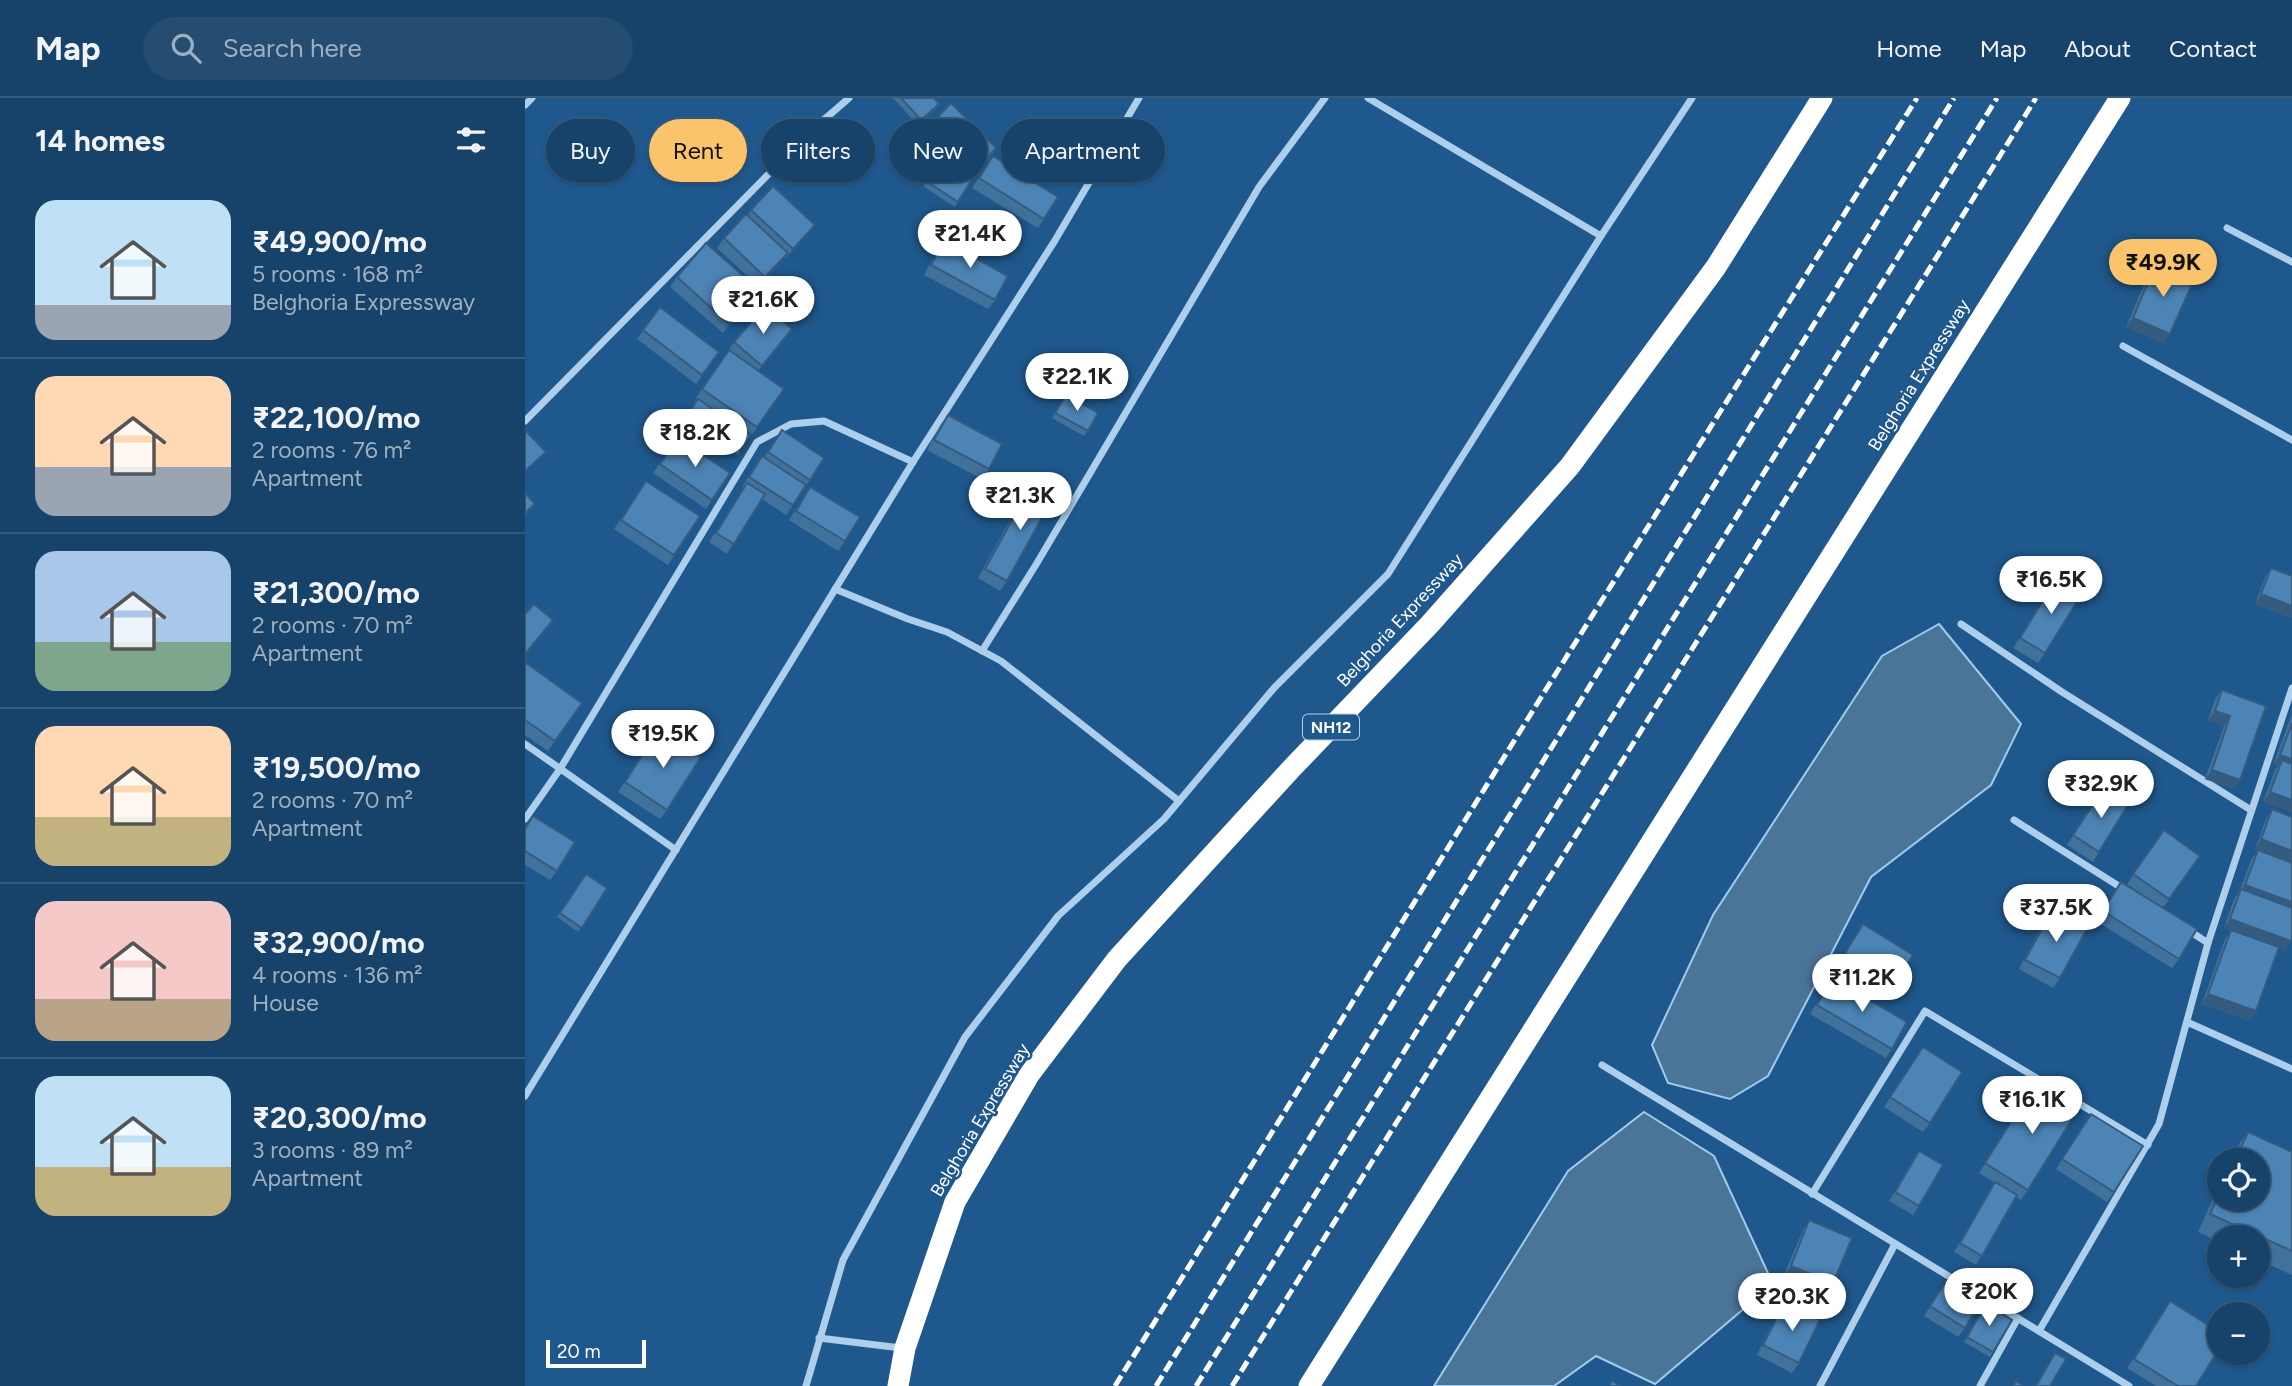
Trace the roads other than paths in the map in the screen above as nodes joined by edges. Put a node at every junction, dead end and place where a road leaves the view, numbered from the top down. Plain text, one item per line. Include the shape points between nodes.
1 (532, 98) edge
2 (849, 98) edge
3 (1139, 98) edge
4 (1325, 98) edge
5 (1368, 98) edge
6 (1692, 98) edge
7 (1822, 98) edge
8 (2120, 98) edge
9 (525, 105) edge
10 (2227, 228) dead end
11 (1601, 236) junction
12 (2292, 262) edge
13 (2123, 346) dead end
14 (525, 421) edge
15 (2292, 440) edge
16 (913, 462) junction
17 (835, 589) junction
18 (1961, 624) dead end
19 (982, 651) junction
20 (2292, 688) edge
21 (525, 744) edge
22 (560, 769) junction
23 (1179, 801) junction
24 (2251, 810) junction
25 (525, 819) edge
26 (2014, 820) dead end
27 (677, 850) junction
28 (2128, 892) edge
29 (2185, 928) edge
30 (2208, 943) junction
31 (2187, 1022) junction
32 (1602, 1065) dead end
33 (2292, 1069) edge
34 (525, 1096) edge
35 (2148, 1145) junction
36 (1812, 1194) junction
37 (1895, 1244) junction
38 (2018, 1318) junction
39 (2039, 1331) junction
40 (819, 1338) junction
41 (905, 1348) junction
42 (806, 1386) edge
43 (898, 1386) edge
44 (1309, 1386) edge
45 (1820, 1386) edge
46 (1980, 1386) edge
47 (2129, 1386) edge

1 - 9 street
2 - 14 street
3 - 16 street via 1054,242
4 - 19 street via 1259,187
5 - 11 street
6 - 11 street
7 - 41 highway, Belghoria Expressway / NH12 via 1716,267 1570,466 1430,624 1117,959 1029,1075 955,1202
8 - 44 highway, Belghoria Expressway
10 - 12 street
11 - 23 street via 1388,574 1274,688
13 - 15 street
16 - 17 street
16 - 22 street via 824,421 791,424 757,442
17 - 19 street via 947,632
17 - 27 street
18 - 24 street
19 - 23 street via 1001,661
20 - 24 street
21 - 22 street
22 - 25 street
22 - 27 street
23 - 40 street via 1058,916 965,1037 843,1260
24 - 30 street
26 - 28 street
27 - 34 street
29 - 30 street
30 - 31 street
31 - 33 street
31 - 35 street via 2159,1124
32 - 36 street
35 - 36 street via 1925,1011
35 - 39 street
36 - 37 street
37 - 38 street
37 - 45 street
38 - 39 street
38 - 46 street
39 - 47 street
40 - 41 street
40 - 42 street
41 - 43 highway, Belghoria Expressway / NH12

